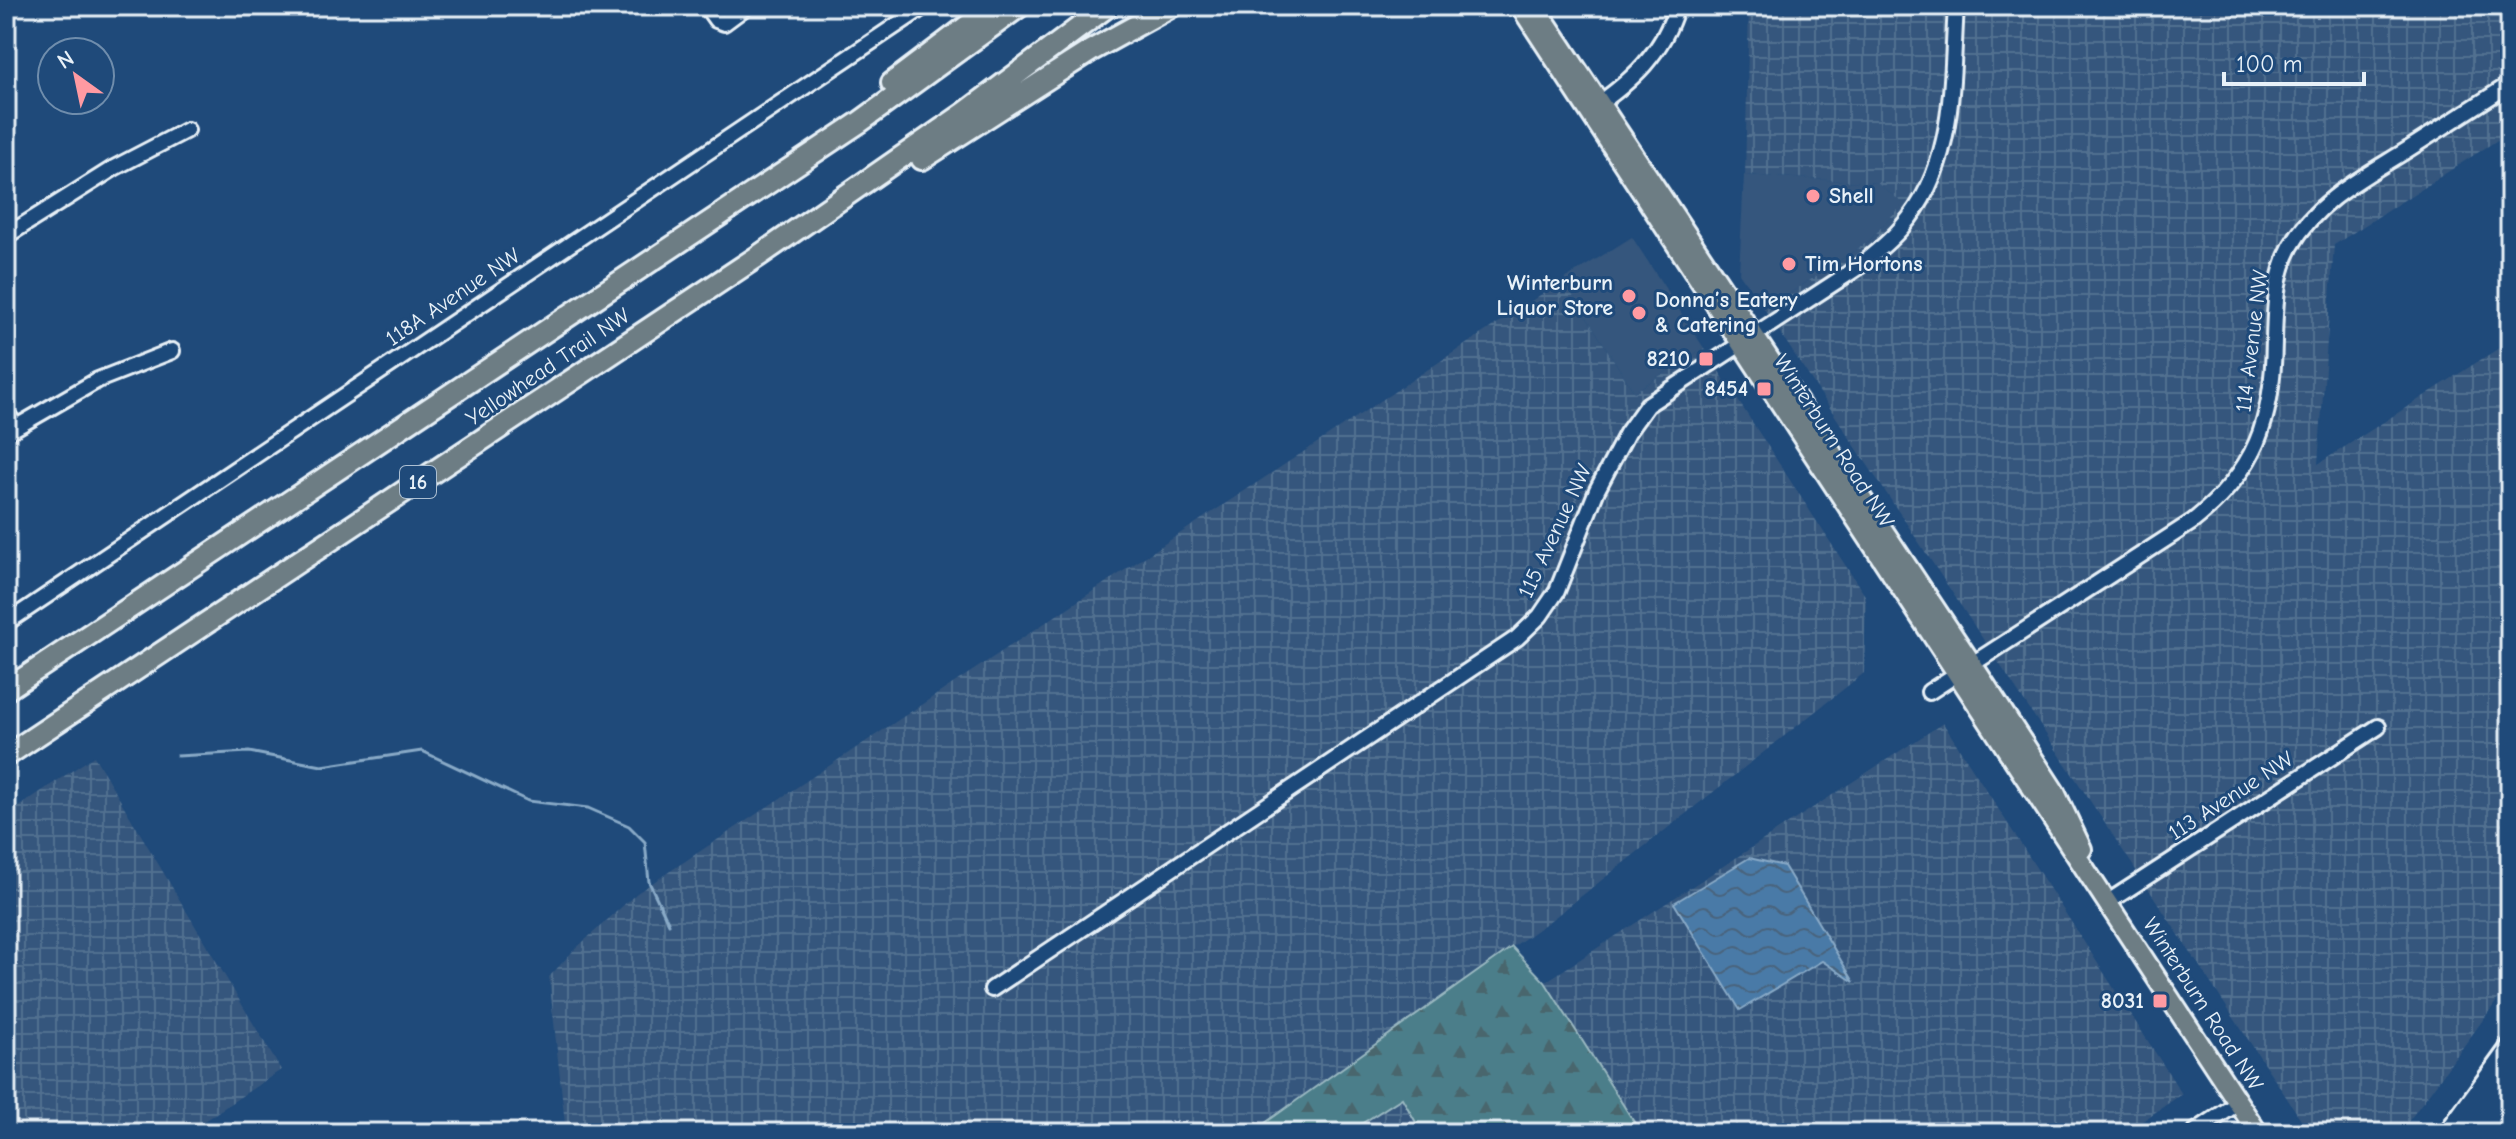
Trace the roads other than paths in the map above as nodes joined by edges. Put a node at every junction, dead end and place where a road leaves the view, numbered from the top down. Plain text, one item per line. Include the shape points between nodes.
1 (706, 6) edge
2 (747, 6) edge
3 (925, 6) edge
4 (994, 6) edge
5 (1020, 6) edge
6 (1108, 6) edge
7 (1172, 6) edge
8 (1520, 6) edge
9 (1535, 6) edge
10 (1677, 6) edge
11 (1956, 6) edge
12 (2510, 84) edge
13 (1594, 108) junction
14 (187, 130) dead end
15 (6, 236) edge
16 (660, 255) junction
17 (760, 255) junction
18 (1747, 338) junction
19 (172, 351) dead end
20 (6, 412) edge
21 (11, 430) edge
22 (6, 623) edge
23 (1965, 668) junction
24 (6, 690) edge
25 (1929, 692) dead end
26 (2378, 727) dead end
27 (6, 756) edge
28 (2108, 902) junction
29 (992, 989) dead end
30 (2238, 1103) junction
31 (2193, 1133) edge
32 (2258, 1133) edge

1 - 2 street via 724,23
3 - 22 street, 118A Avenue NW
4 - 16 highway
5 - 16 highway, Yellowhead Trail NW / 16 via 860,122
6 - 17 highway, Yellowhead Trail NW / 16
7 - 17 highway via 1092,50 847,208
8 - 13 main road, Winterburn Road NW
9 - 13 main road, Winterburn Road NW
10 - 13 street via 1650,61
11 - 18 street, 115 Avenue NW via 1946,138 1915,210 1857,268
12 - 23 street, 114 Avenue NW via 2346,188 2303,227 2280,274 2268,414 2250,460 2218,502
13 - 18 main road, Winterburn Road NW
14 - 15 street via 114,168
16 - 24 highway, Yellowhead Trail NW / 16
17 - 27 highway, Yellowhead Trail NW / 16
18 - 23 main road, Winterburn Road NW
18 - 29 street, 115 Avenue NW via 1652,400 1635,419 1597,490 1557,591 1517,638
19 - 21 street via 98,380
20 - 21 street
23 - 25 street, 114 Avenue NW
23 - 28 main road, Winterburn Road NW via 2055,792
26 - 28 street, 113 Avenue NW
28 - 30 main road, Winterburn Road NW
30 - 31 street
30 - 32 main road, Winterburn Road NW

